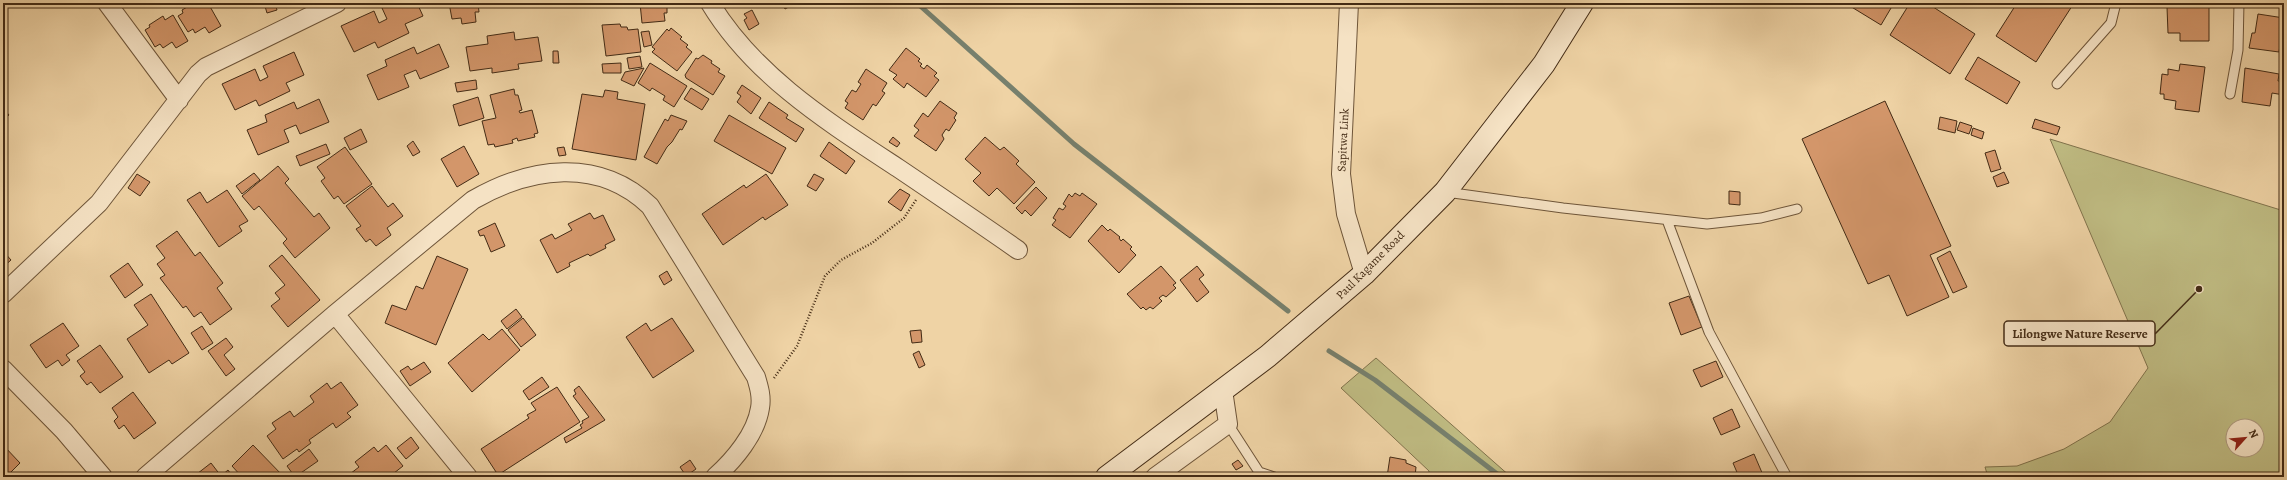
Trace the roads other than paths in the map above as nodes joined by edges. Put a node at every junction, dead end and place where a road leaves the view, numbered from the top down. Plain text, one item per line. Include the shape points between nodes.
1 (108, 3) edge
2 (337, 3) edge
3 (710, 3) edge
4 (1349, 3) edge
5 (1582, 3) edge
6 (2116, 3) edge
7 (2239, 3) edge
8 (2057, 84) dead end
9 (2230, 94) dead end
10 (179, 100) junction
11 (1445, 192) junction
12 (1797, 209) dead end
13 (1667, 220) junction
14 (1018, 250) dead end
15 (1364, 274) junction
16 (3, 294) edge
17 (335, 314) junction
18 (3, 369) edge
19 (1224, 390) junction
20 (1228, 424) junction
21 (1256, 475) edge
22 (103, 477) edge
23 (145, 477) edge
24 (468, 477) edge
25 (714, 477) edge
26 (1107, 477) edge
27 (1155, 477) edge
28 (1274, 477) edge
29 (1787, 477) edge

1 - 10 street
2 - 10 street via 206,67
3 - 14 street via 736,40 768,74 821,117
4 - 15 street, Sapitwa Link via 1342,180 1346,214
5 - 11 street, Paul Kagame Road via 1544,64
6 - 8 lane via 2111,23
7 - 9 lane via 2238,50
10 - 16 street via 99,203
11 - 13 lane
11 - 15 street, Paul Kagame Road
12 - 13 lane via 1761,218 1707,224
13 - 29 lane via 1709,332
15 - 19 street, Paul Kagame Road via 1308,323
17 - 23 street
17 - 24 street
17 - 25 street via 473,200 491,190 536,176 564,172 599,175 623,184 650,206 756,377 760,407 751,432
18 - 22 street via 64,431
19 - 20 street
19 - 26 street, Paul Kagame Road
20 - 21 lane
20 - 27 street
21 - 28 lane

